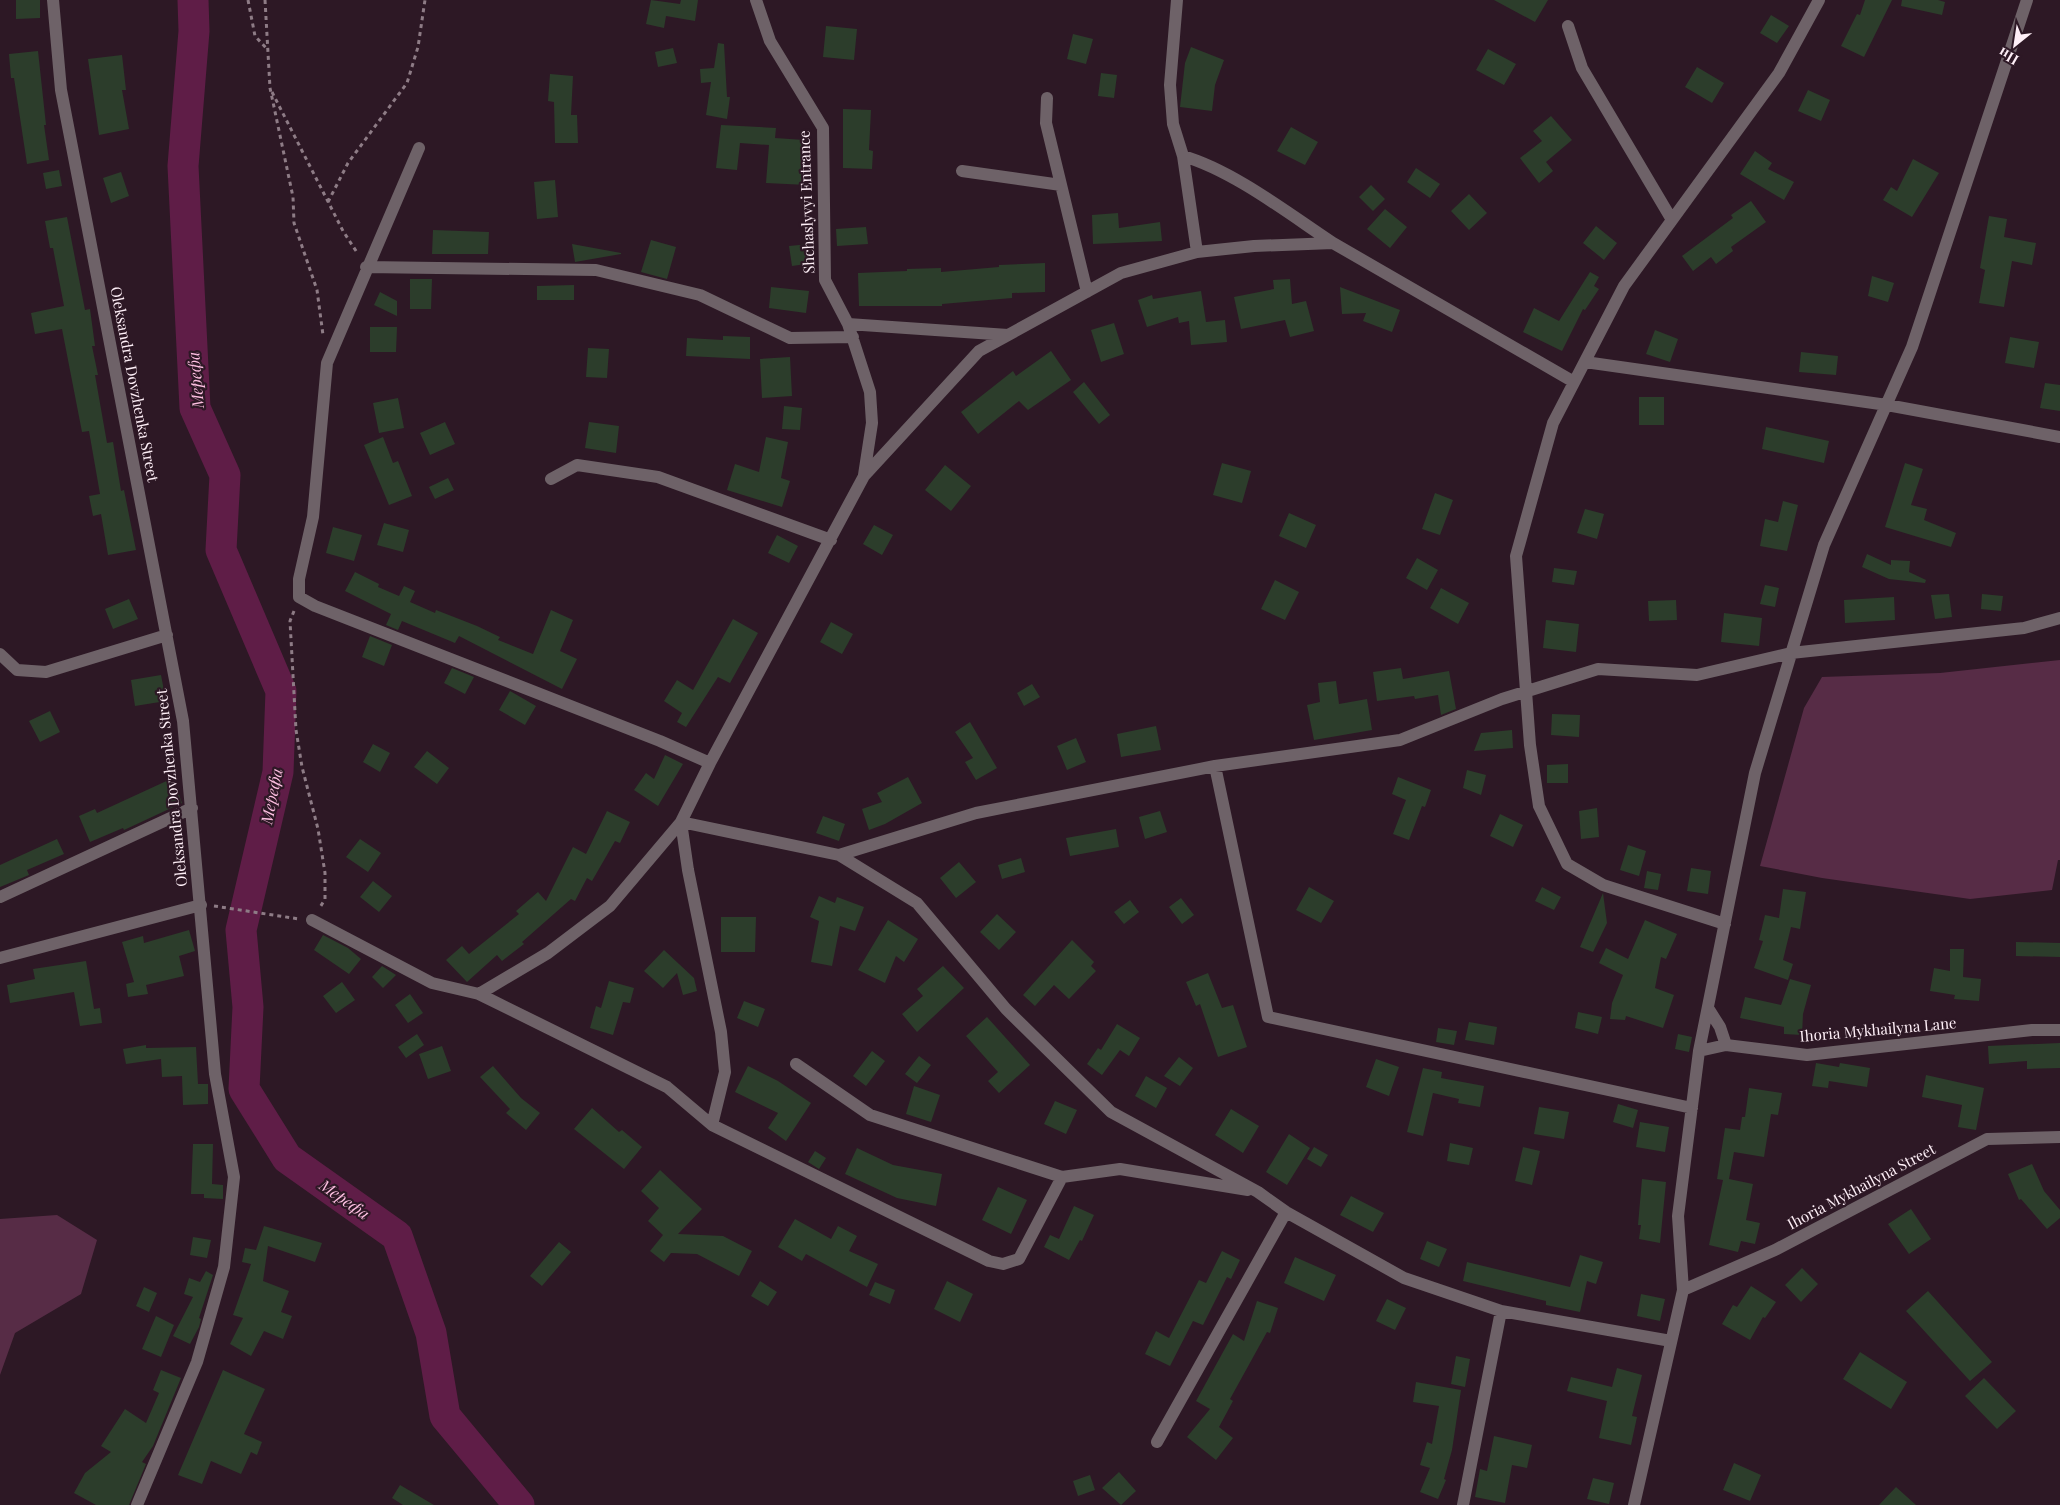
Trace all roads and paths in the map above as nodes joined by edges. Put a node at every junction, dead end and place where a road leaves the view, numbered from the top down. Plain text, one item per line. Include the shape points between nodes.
1 (53, 0) edge
2 (248, 0) edge
3 (265, 0) edge
4 (425, 0) edge
5 (756, 0) edge
6 (1177, 0) edge
7 (1819, 0) edge
8 (2027, 0) edge
9 (1568, 26) dead end
10 (268, 50) junction
11 (270, 88) junction
12 (1047, 98) dead end
13 (419, 148) dead end
14 (1183, 156) junction
15 (962, 171) dead end
16 (1061, 185) junction
17 (328, 202) junction
18 (1672, 220) junction
19 (1333, 243) junction
20 (1197, 252) junction
21 (366, 267) junction
22 (1087, 292) junction
23 (848, 324) junction
24 (1008, 335) junction
25 (853, 337) junction
26 (1585, 362) junction
27 (327, 363) junction
28 (1574, 382) junction
29 (1886, 405) junction
30 (2060, 437) edge
31 (864, 476) junction
32 (551, 479) dead end
33 (831, 540) junction
34 (299, 597) junction
35 (2060, 618) edge
36 (167, 635) junction
37 (1791, 653) junction
38 (0, 654) edge
39 (1526, 692) junction
40 (710, 763) junction
41 (1215, 766) junction
42 (192, 808) junction
43 (682, 822) junction
44 (839, 855) junction
45 (0, 897) edge
46 (201, 905) junction
47 (221, 907) dead end
48 (288, 917) dead end
49 (312, 920) joint
50 (1725, 924) junction
51 (0, 958) edge
52 (479, 994) junction
53 (1708, 1008) junction
54 (2060, 1030) edge
55 (1726, 1045) junction
56 (1700, 1051) junction
57 (796, 1064) dead end
58 (1692, 1108) junction
59 (712, 1125) junction
60 (2060, 1137) edge
61 (1062, 1178) junction
62 (1258, 1192) junction
63 (1286, 1212) junction
64 (1683, 1290) junction
65 (1501, 1311) junction
66 (1671, 1341) junction
67 (1156, 1442) dead end
68 (138, 1505) edge
69 (1463, 1505) edge
70 (1634, 1505) edge

1 - 36 street, Oleksandra Dovzhenka Street via 61,90
2 - 10 path via 255,36
3 - 10 path
4 - 17 path via 418,47 407,84 348,163
5 - 23 street, Shchaslyvyi Entrance via 770,41 823,128 824,280
6 - 14 street via 1170,85 1173,124
7 - 18 street via 1779,73
8 - 29 street via 1912,347
9 - 18 street via 1582,68
10 - 11 path
11 - 17 path
11 - 27 path via 293,197 294,223 317,290
12 - 16 street via 1046,123
13 - 21 street
14 - 19 street via 1203,162
14 - 20 street
15 - 16 street
16 - 22 street
17 - 21 path
18 - 26 street via 1624,286
19 - 20 street
19 - 28 street
20 - 22 street via 1121,273
21 - 25 street via 596,270 700,295 790,338
21 - 27 street
22 - 24 street
23 - 24 street
23 - 25 street, Shchaslyvyi Entrance
24 - 31 street via 979,351
25 - 31 street, Shchaslyvyi Entrance via 870,392 872,423
26 - 28 street
26 - 29 street
27 - 34 street via 313,517 299,579
28 - 39 street via 1553,423 1516,556
29 - 30 street
29 - 37 street via 1824,546
31 - 33 street
32 - 33 street via 577,465 658,477
33 - 40 street
34 - 40 street
34 - 49 path via 290,621 296,730 325,873 325,900
35 - 37 street via 2024,628
36 - 38 street via 46,672 17,670
36 - 42 street, Oleksandra Dovzhenka Street via 183,721
37 - 39 street via 1697,675 1598,669
37 - 50 street via 1755,774
39 - 41 street via 1400,740
39 - 50 street via 1540,806 1567,864 1603,886
40 - 43 street
41 - 44 street via 976,813
41 - 58 street via 1268,1017
42 - 45 street
42 - 46 street, Oleksandra Dovzhenka Street
43 - 44 street
43 - 52 street via 610,906 548,953
43 - 59 street via 726,1072
44 - 62 street via 917,903 1006,1009 1111,1112
46 - 51 street
46 - 68 street, Oleksandra Dovzhenka Street via 215,1074 234,1177 224,1267 196,1362
47 - 48 path
49 - 52 street via 432,983
50 - 53 street
52 - 59 street via 667,1087
53 - 55 street
53 - 56 street
54 - 55 street, Ihoria Mykhailyna Lane via 2032,1030 1807,1055
55 - 56 street, Ihoria Mykhailyna Lane
56 - 58 street
57 - 61 street via 870,1115
58 - 64 street via 1678,1216
59 - 61 street via 989,1262 1003,1264 1019,1259
60 - 64 street, Ihoria Mykhailyna Street via 1986,1139 1775,1250
61 - 62 street via 1120,1169
62 - 63 street
63 - 65 street via 1404,1278
63 - 67 street
64 - 66 street
65 - 66 street
65 - 69 street
66 - 70 street

